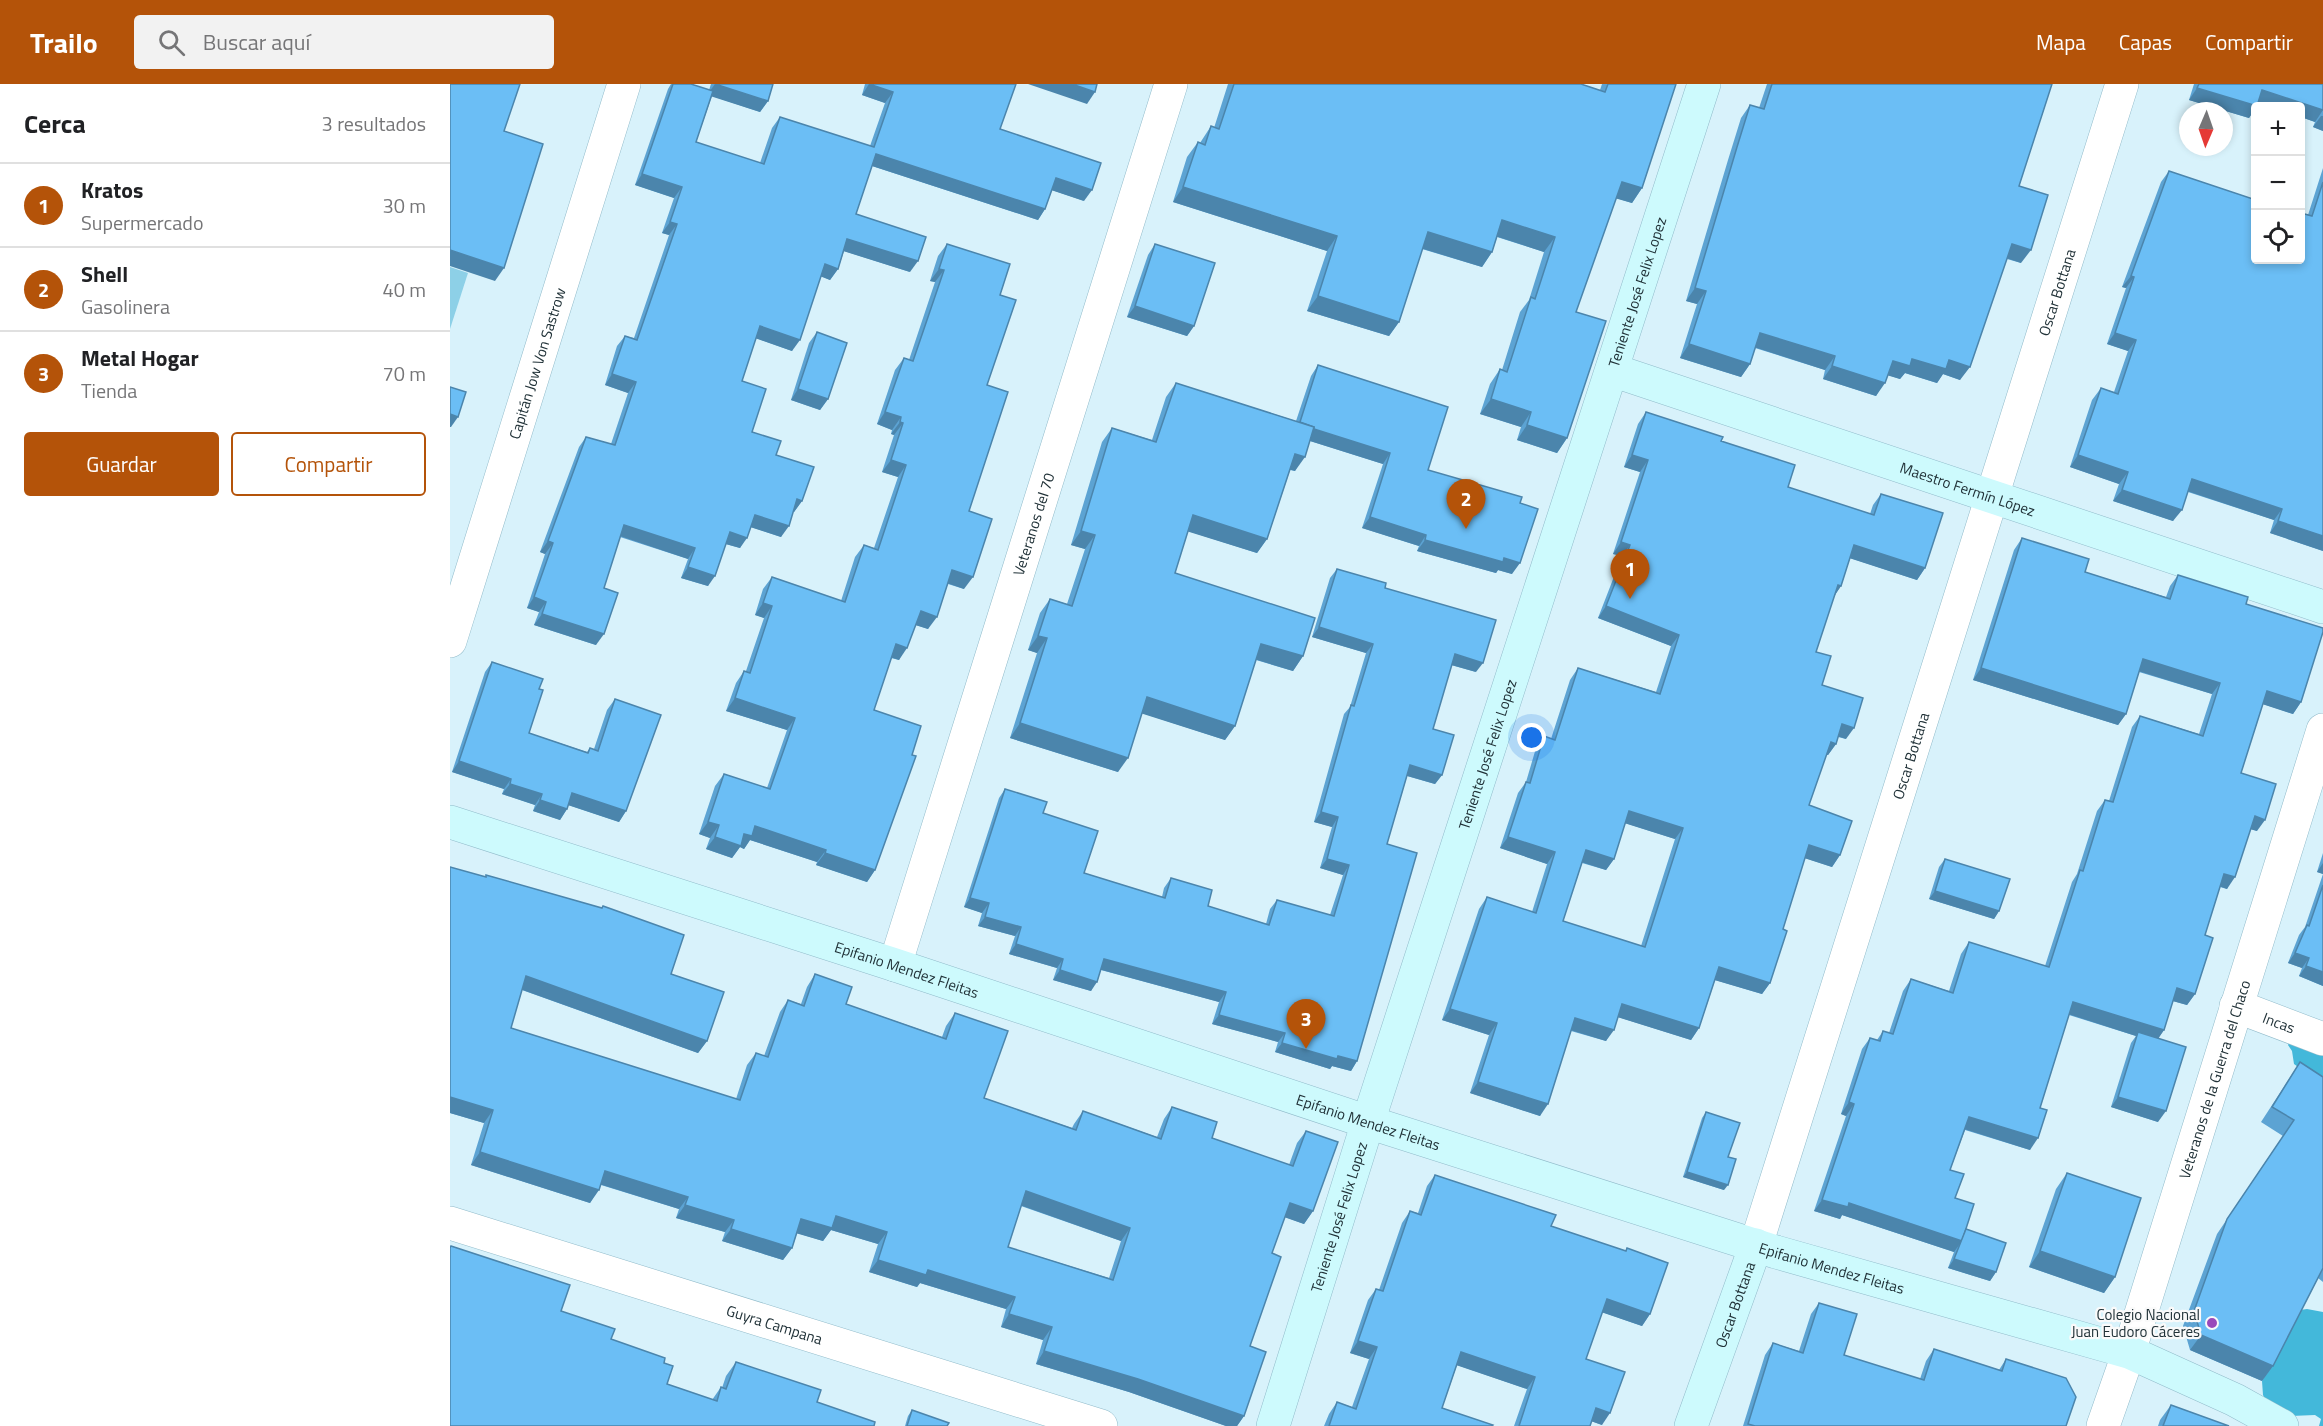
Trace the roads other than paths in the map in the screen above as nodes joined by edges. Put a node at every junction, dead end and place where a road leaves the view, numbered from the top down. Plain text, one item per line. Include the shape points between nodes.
1 (624, 84) edge
2 (1171, 84) edge
3 (1704, 84) edge
4 (2122, 84) edge
5 (1612, 370) junction
6 (1993, 498) junction
7 (2323, 607) edge
8 (450, 641) edge
9 (2323, 730) edge
10 (450, 822) edge
11 (895, 965) junction
12 (2236, 1006) junction
13 (2323, 1039) edge
14 (1368, 1122) junction
15 (450, 1223) edge
16 (1756, 1245) junction
17 (2129, 1352) junction
18 (1101, 1426) edge
19 (1273, 1426) edge
20 (1691, 1426) edge
21 (2103, 1426) edge
22 (2282, 1426) edge

1 - 8 street, Capitán Jow Von Sastrow
2 - 11 street, Veteranos del 70
3 - 5 street, Teniente José Felix Lopez
4 - 6 street, Oscar Bottana
5 - 6 street, Maestro Fermín López
5 - 14 street, Teniente José Felix Lopez
6 - 7 street, Maestro Fermín López
6 - 16 street, Oscar Bottana
9 - 12 street, Veteranos de la Guerra del Chaco
10 - 11 street, Epifanio Mendez Fleitas
11 - 14 street, Epifanio Mendez Fleitas
12 - 13 street, Incas
12 - 17 street, Veteranos de la Guerra del Chaco
14 - 16 street, Epifanio Mendez Fleitas
14 - 19 street, Teniente José Felix Lopez
15 - 18 street, Guyra Campana
16 - 17 street, Epifanio Mendez Fleitas
16 - 20 street, Oscar Bottana
17 - 21 street, Veteranos de la Guerra del Chaco
17 - 22 street, Epifanio Mendez Fleitas

